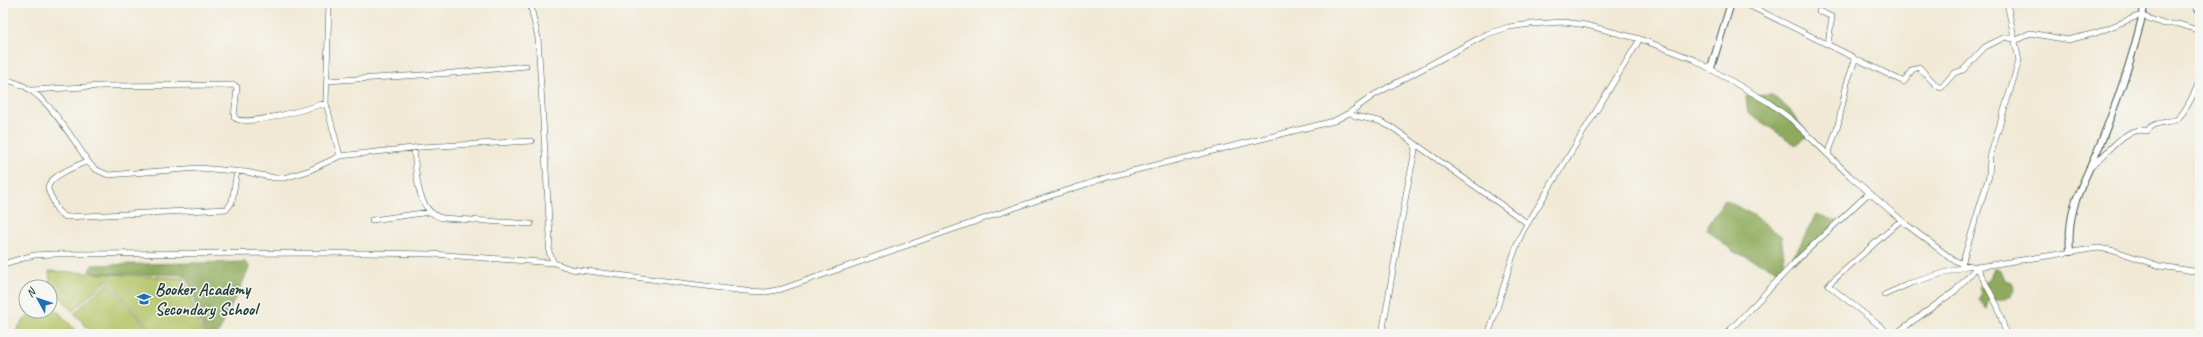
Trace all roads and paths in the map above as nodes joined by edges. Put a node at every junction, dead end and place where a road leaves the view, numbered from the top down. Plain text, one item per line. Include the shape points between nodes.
1 (329, 3) edge
2 (530, 3) edge
3 (1731, 3) edge
4 (1744, 3) edge
5 (2007, 3) edge
6 (2145, 3) edge
7 (2194, 3) edge
8 (1819, 11) dead end
9 (2200, 12) edge
10 (2141, 16) junction
11 (2200, 31) edge
12 (1640, 40) junction
13 (2014, 40) junction
14 (1828, 44) junction
15 (1855, 60) junction
16 (526, 66) dead end
17 (1711, 68) junction
18 (3, 80) edge
19 (2200, 80) edge
20 (326, 81) junction
21 (32, 90) junction
22 (326, 103) junction
23 (1350, 112) junction
24 (532, 141) dead end
25 (1413, 144) junction
26 (414, 149) junction
27 (1828, 155) junction
28 (340, 156) junction
29 (88, 161) junction
30 (2090, 168) junction
31 (237, 171) junction
32 (1869, 193) junction
33 (430, 212) junction
34 (372, 220) dead end
35 (1900, 220) junction
36 (1527, 223) junction
37 (531, 224) dead end
38 (2070, 252) junction
39 (554, 263) junction
40 (3, 264) edge
41 (1962, 264) junction
42 (1968, 265) junction
43 (1977, 267) junction
44 (2200, 272) edge
45 (1884, 295) dead end
46 (1382, 334) edge
47 (1488, 334) edge
48 (1726, 334) edge
49 (1890, 334) edge
50 (1895, 334) edge
51 (2006, 334) edge

1 - 20 street
2 - 39 street via 538,38 549,252
3 - 17 street
4 - 14 street
5 - 13 street
6 - 10 street
7 - 9 street
8 - 14 street via 1832,17
10 - 11 street via 2160,23 2179,24
10 - 13 street via 2135,16 2124,23 2096,33 2068,40 2030,33
10 - 30 street via 2111,118
12 - 17 street
12 - 23 street via 1572,23 1509,27 1486,34 1429,64 1374,95
12 - 36 street
13 - 15 street via 2005,37 1985,47 1963,70 1954,73 1941,88 1919,67 1912,70 1904,82
13 - 41 street via 2019,61 1990,157 1989,176
14 - 15 street
15 - 27 street
16 - 20 street
17 - 27 street via 1775,106
18 - 21 street
19 - 30 street via 2188,105 2178,118 2125,137
20 - 22 street
21 - 22 street via 234,84 237,87 234,117 237,120 261,120
21 - 29 street via 46,103
22 - 28 street
23 - 25 street via 1355,116 1385,124
23 - 39 street via 1334,121 1108,177 782,289 745,291 571,269
24 - 26 street
25 - 36 street
25 - 46 street via 1415,151
26 - 28 street
26 - 33 street via 420,190
27 - 32 street
28 - 31 street via 308,171 284,178
29 - 31 street via 101,173 114,176 199,168
29 - 31 street via 56,176 49,183 48,188 57,212 66,217 227,209 232,202
30 - 38 street via 2072,206 2068,234
32 - 35 street
32 - 48 street via 1799,258
33 - 34 street
33 - 37 street via 443,218
35 - 41 street via 1942,253
35 - 49 street via 1828,285
36 - 47 street via 1511,258 1501,300
38 - 43 street
38 - 44 street via 2090,248 2103,249 2160,266
39 - 40 street via 440,254 366,253 53,254 34,255
41 - 42 street
42 - 43 street
42 - 45 street via 1911,283
43 - 50 street via 1955,291
43 - 51 street via 1998,307

